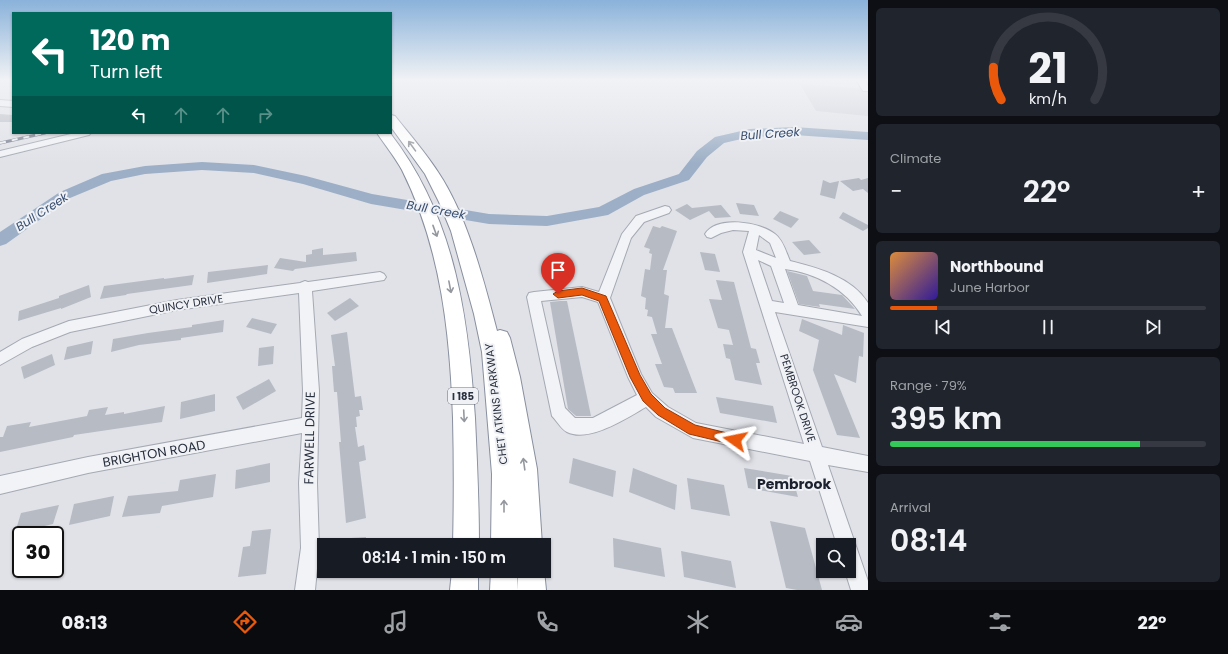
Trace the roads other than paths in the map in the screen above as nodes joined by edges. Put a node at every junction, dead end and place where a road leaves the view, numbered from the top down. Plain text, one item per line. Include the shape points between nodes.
1 (392, 119) edge
2 (82, 134) edge
3 (384, 134) edge
4 (0, 154) edge
5 (665, 210) dead end
6 (755, 229) junction
7 (711, 234) dead end
8 (750, 252) junction
9 (470, 256) junction
10 (780, 264) junction
11 (380, 277) dead end
12 (305, 286) junction
13 (603, 298) junction
14 (767, 305) junction
15 (793, 310) junction
16 (868, 314) edge
17 (868, 322) edge
18 (0, 359) edge
19 (647, 398) junction
20 (309, 424) junction
21 (817, 455) junction
22 (868, 464) edge
23 (0, 485) edge
24 (466, 538) edge
25 (504, 538) edge
26 (529, 538) edge
27 (844, 538) edge
28 (856, 575) edge
29 (465, 578) edge
30 (504, 578) edge
31 (531, 578) edge
32 (306, 590) edge
33 (464, 590) edge
34 (504, 590) edge
35 (532, 590) edge
36 (861, 590) edge

9 -> 1 highway via 471,247 432,173
2 - 4 street
3 -> 24 highway, I 185 via 409,169 425,202 449,282 458,334 463,395 468,494
5 - 13 street via 640,219 626,237
6 - 7 street via 722,228
6 - 8 street
6 - 10 street via 764,232 776,242
8 - 10 street
8 - 14 street, PEMBROOK DRIVE
25 -> 9 highway, CHET ATKINS PARKWAY via 504,474 492,352
26 -> 9 highway via 525,468 510,377 490,302
10 - 15 street
10 - 16 street via 809,269 845,288 860,300
11 - 12 street, QUINCY DRIVE
12 - 18 street, QUINCY DRIVE via 177,305 69,327 27,344
12 - 20 street, FARWELL DRIVE via 311,391
13 - 19 street via 635,377
13 - 19 street via 582,292 534,297 558,411 571,426 592,426
14 - 15 street
14 - 21 street, PEMBROOK DRIVE
15 - 17 street
19 - 21 street via 662,412 693,430
20 - 23 street, BRIGHTON ROAD via 88,465
20 - 32 street, FARWELL DRIVE via 310,548
21 - 22 street
21 - 27 street, PEMBROOK DRIVE
28 - 36 street
29 - 33 highway
30 - 34 highway
31 - 35 highway

